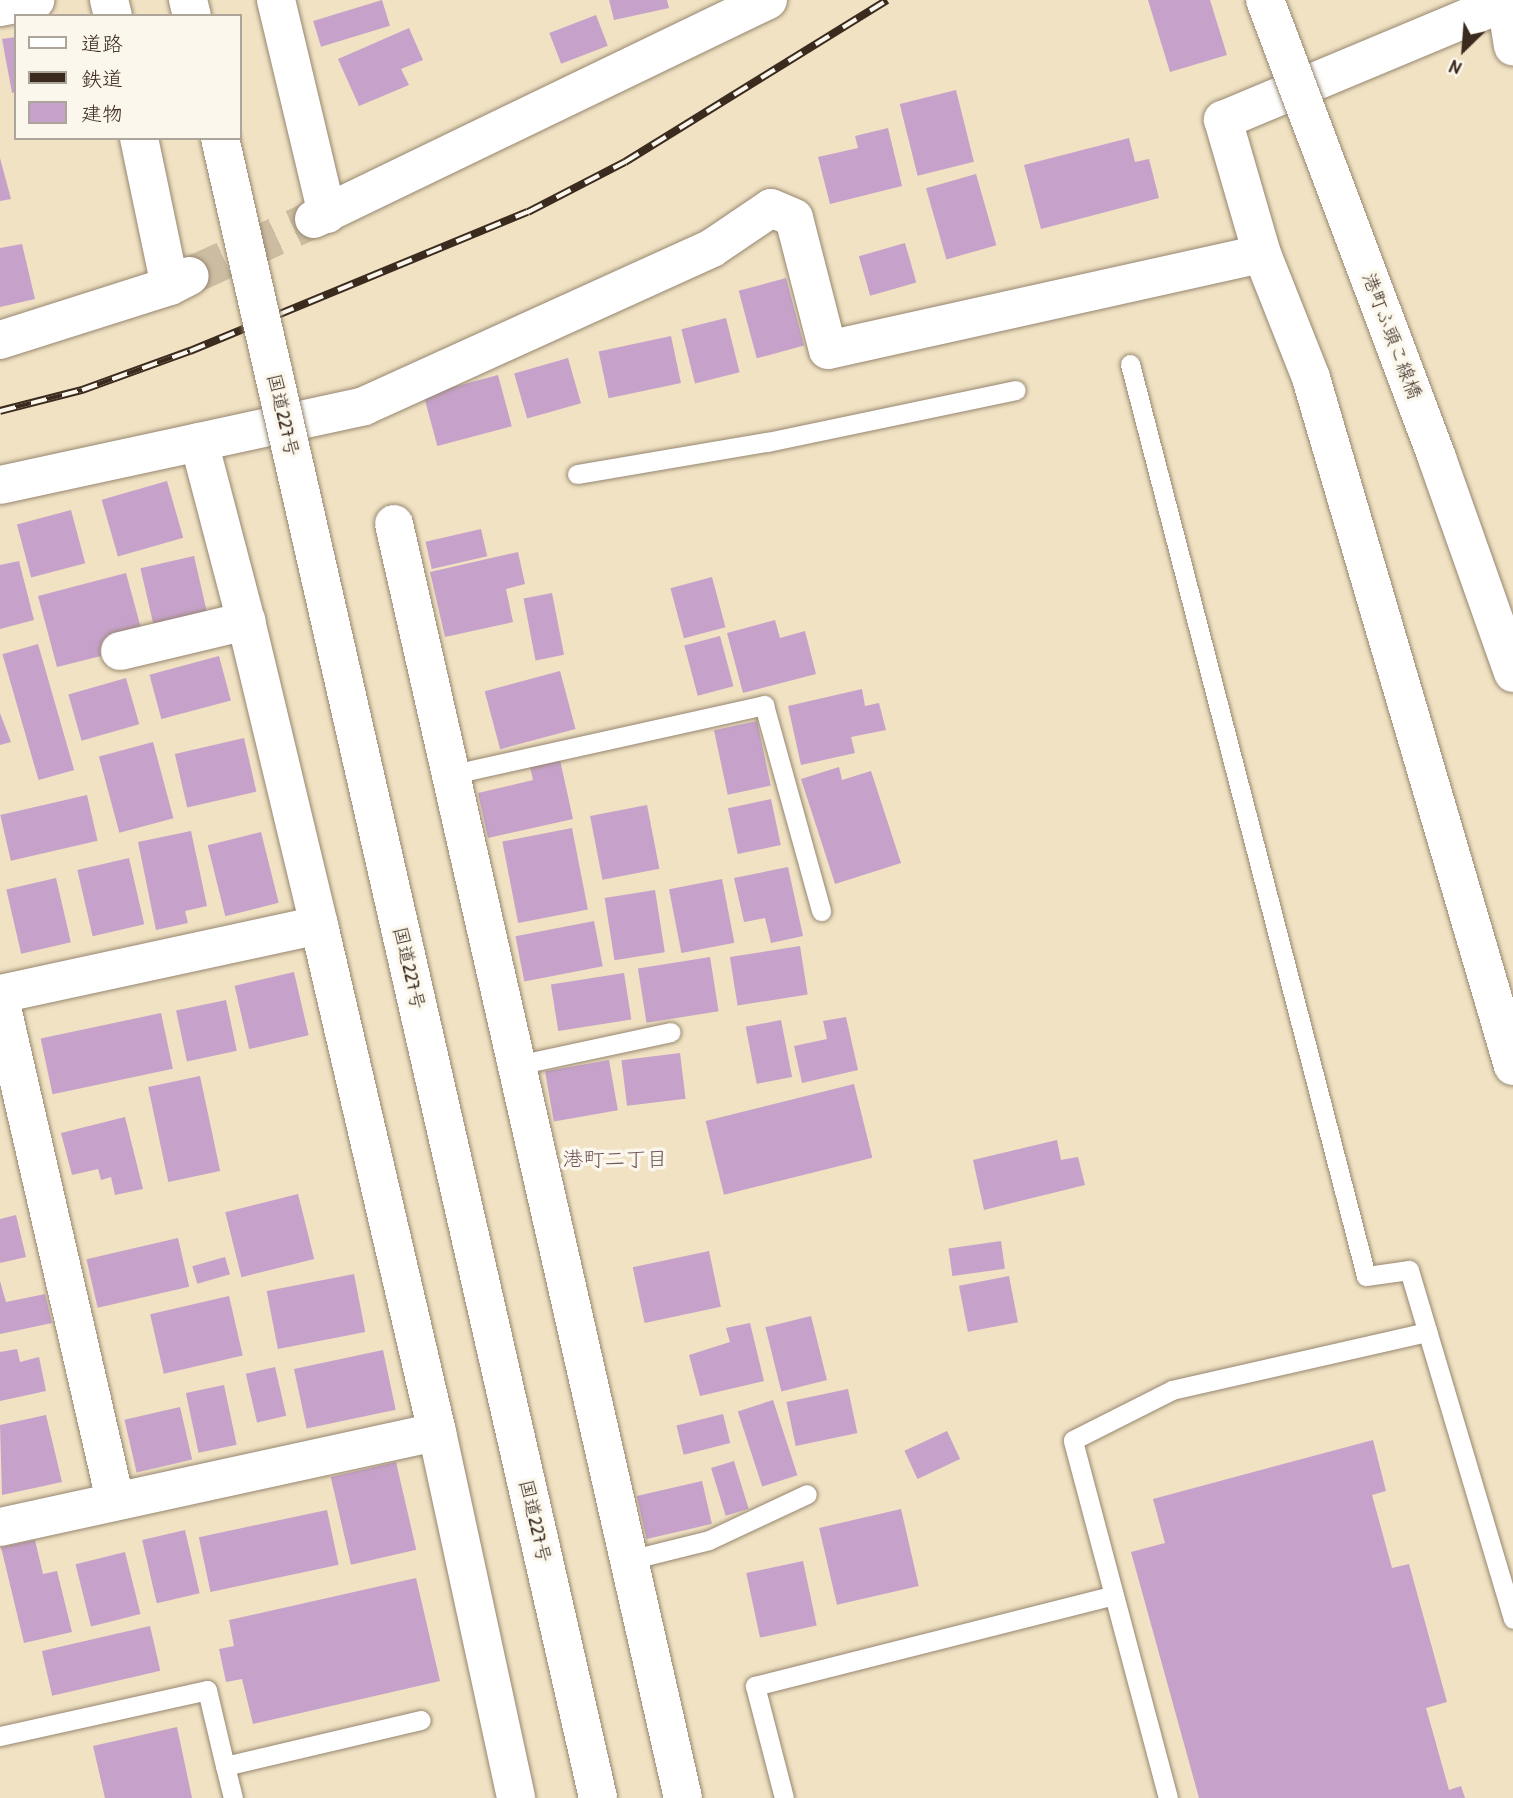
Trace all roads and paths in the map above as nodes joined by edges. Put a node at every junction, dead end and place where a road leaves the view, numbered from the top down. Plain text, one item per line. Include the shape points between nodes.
1 (35, 0) edge
2 (276, 0) edge
3 (768, 0) edge
4 (1265, 0) edge
5 (1508, 1) edge
6 (0, 8) edge
7 (1513, 46) edge
8 (140, 140) edge
9 (220, 140) edge
10 (1262, 254) junction
11 (0, 340) edge
12 (1130, 364) dead end
13 (1017, 390) dead end
14 (198, 442) junction
15 (577, 474) dead end
16 (0, 485) edge
17 (394, 524) dead end
18 (246, 621) junction
19 (120, 651) dead end
20 (1513, 673) edge
21 (449, 775) junction
22 (821, 911) dead end
23 (318, 925) junction
24 (0, 994) edge
25 (0, 999) edge
26 (671, 1032) dead end
27 (517, 1065) junction
28 (1513, 1066) edge
29 (1427, 1332) junction
30 (437, 1432) junction
31 (807, 1494) dead end
32 (115, 1500) junction
33 (0, 1527) edge
34 (629, 1560) junction
35 (1114, 1595) junction
36 (1513, 1619) edge
37 (421, 1720) dead end
38 (0, 1736) edge
39 (225, 1766) junction
40 (233, 1798) edge
41 (516, 1798) edge
42 (598, 1798) edge
43 (683, 1798) edge
44 (784, 1798) edge
45 (1168, 1798) edge

1 - 6 main road
2 - 3 main road via 320,217
4 - 20 main road, 港町ふ頭こ線橋, bridge
5 - 7 main road
5 - 10 main road via 1223,120
8 - 11 main road via 180,281
9 - 42 main road, 国道227号, bridge
10 - 14 main road via 828,350 794,218 771,208 712,248 363,406
10 - 28 main road via 1311,377
12 - 29 lane via 1366,1276 1409,1270
13 - 15 lane via 767,442
14 - 16 main road
14 - 18 main road
17 - 21 main road
18 - 19 main road
18 - 23 main road
21 - 22 lane via 764,705
21 - 27 main road
23 - 24 main road
23 - 30 main road
25 - 32 main road
26 - 27 lane
27 - 34 main road
29 - 35 lane via 1172,1390 1073,1440
29 - 36 lane
30 - 32 main road
30 - 41 main road
31 - 34 lane via 709,1540
32 - 33 main road
34 - 43 main road
35 - 44 lane via 755,1686
35 - 45 lane
37 - 39 lane
38 - 39 lane via 207,1690
39 - 40 lane

